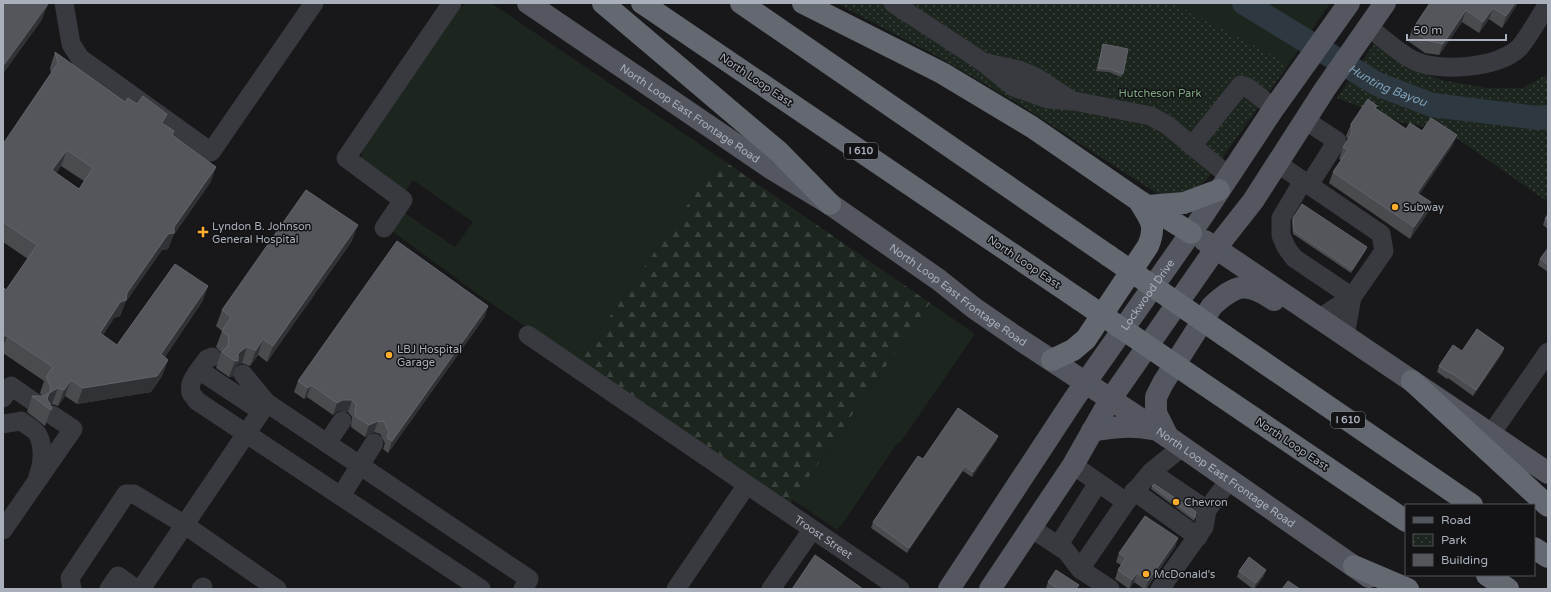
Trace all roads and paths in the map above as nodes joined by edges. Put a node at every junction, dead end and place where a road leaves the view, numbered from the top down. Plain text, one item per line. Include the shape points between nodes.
1 (64, 3) edge
2 (314, 3) edge
3 (452, 3) edge
4 (528, 3) edge
5 (603, 3) edge
6 (642, 3) edge
7 (741, 3) edge
8 (803, 3) edge
9 (1349, 3) edge
10 (1385, 3) edge
11 (1548, 4) edge
12 (901, 6) edge
13 (1368, 27) junction
14 (1274, 108) junction
15 (1305, 120) junction
16 (1192, 146) junction
17 (1277, 163) junction
18 (1224, 183) junction
19 (1306, 183) junction
20 (1143, 203) junction
21 (830, 204) junction
22 (384, 228) dead end
23 (1191, 233) junction
24 (1216, 248) junction
25 (1352, 297) junction
26 (1320, 318) junction
27 (528, 335) dead end
28 (1345, 336) junction
29 (1548, 352) edge
30 (212, 357) dead end
31 (1052, 360) junction
32 (196, 374) junction
33 (243, 374) dead end
34 (1412, 381) junction
35 (1085, 383) junction
36 (3, 398) edge
37 (1110, 400) junction
38 (34, 402) dead end
39 (264, 407) junction
40 (52, 415) edge
41 (342, 421) dead end
42 (3, 424) edge
43 (1092, 431) junction
44 (246, 434) junction
45 (1491, 434) junction
46 (1169, 438) junction
47 (327, 443) junction
48 (374, 443) dead end
49 (1073, 465) junction
50 (359, 466) junction
51 (1151, 472) junction
52 (1548, 473) edge
53 (1230, 479) junction
54 (1098, 483) junction
55 (35, 485) junction
56 (746, 486) junction
57 (341, 496) junction
58 (1130, 497) junction
59 (1471, 504) edge
60 (1548, 506) edge
61 (1207, 510) junction
62 (1405, 520) edge
63 (5, 524) edge
64 (185, 525) junction
65 (1031, 528) junction
66 (812, 530) junction
67 (1198, 537) junction
68 (1058, 546) junction
69 (1535, 549) edge
70 (1548, 557) edge
71 (1354, 566) junction
72 (1080, 569) junction
73 (1488, 576) edge
74 (72, 589) edge
75 (109, 589) edge
76 (136, 589) edge
77 (141, 589) edge
78 (277, 589) edge
79 (480, 589) edge
80 (522, 589) edge
81 (676, 589) edge
82 (771, 589) edge
83 (900, 589) edge
84 (949, 589) edge
85 (990, 589) edge
86 (1110, 589) edge
87 (1160, 589) edge
88 (1387, 589) edge
89 (1408, 589) edge
90 (1508, 589) edge

1 - 2 street via 71,44 80,58 211,152
3 - 22 street via 346,158 403,200
4 - 21 main road, North Loop East Frontage Road via 769,167
5 - 21 highway via 779,152
6 - 62 highway, North Loop East / I 610, bridge
7 - 59 highway, I 610, bridge
8 - 20 highway via 942,73 1032,127
9 - 14 main road, Lockwood Drive
10 - 13 main road
11 - 13 street via 1518,48 1497,61 1469,66 1448,67 1412,60
12 - 16 street via 983,62 1019,70 1037,78 1074,102 1151,116 1167,125
13 - 15 main road
14 - 16 street via 1246,86 1241,85
14 - 18 main road, Lockwood Drive
15 - 17 main road
15 - 19 street via 1337,140
16 - 18 street
17 - 19 street
17 - 24 main road via 1253,201
18 - 20 highway via 1184,203
18 - 23 main road, Lockwood Drive
19 - 25 street via 1281,218 1281,235 1294,258
19 - 25 street via 1381,234 1384,251
20 - 23 highway
20 - 31 highway via 1153,223 1148,246 1086,339 1073,350
21 - 31 main road, North Loop East Frontage Road via 1004,329
23 - 24 main road
23 - 35 main road, Lockwood Drive
24 - 26 main road
24 - 37 main road
25 - 26 street
25 - 28 street
26 - 28 main road
26 - 46 main road via 1298,317 1264,293 1252,288 1239,288 1222,297 1212,306 1159,390 1156,412
27 - 56 street, Troost Street
28 - 34 main road
29 - 45 street
30 - 32 street via 207,359
31 - 35 main road, North Loop East Frontage Road
32 - 39 street via 202,372
32 - 44 street via 190,388 196,401
33 - 39 street
34 - 45 main road
34 - 60 highway
35 - 37 main road, North Loop East Frontage Road
35 - 84 main road, Lockwood Drive
36 - 38 street via 12,386
37 - 43 main road
37 - 46 main road, North Loop East Frontage Road
39 - 44 street
39 - 47 street
40 - 55 street via 73,429
41 - 47 street
42 - 55 street via 21,421 38,434 42,448 42,467
43 - 46 main road via 1135,426
43 - 49 main road
44 - 57 street
44 - 64 street
45 - 52 main road
46 - 51 street
46 - 53 main road, North Loop East Frontage Road
47 - 50 street
48 - 50 street
49 - 54 street
49 - 65 main road
50 - 57 street
50 - 80 street via 529,579
51 - 58 street
51 - 61 street
53 - 61 street
53 - 71 main road, North Loop East Frontage Road
54 - 58 street
54 - 68 street
55 - 63 street
56 - 66 street, Troost Street
56 - 81 street
57 - 79 street
58 - 67 street
58 - 72 street
61 - 67 street via 1204,527
64 - 74 street via 134,494 126,494 70,578
64 - 77 street
64 - 78 street
65 - 68 street
65 - 85 main road
66 - 82 street
66 - 83 street, Troost Street
67 - 87 street
68 - 72 street via 1066,551
69 - 70 highway
71 - 88 main road, North Loop East Frontage Road
71 - 89 highway
72 - 86 street
73 - 90 highway
75 - 76 street via 118,576

